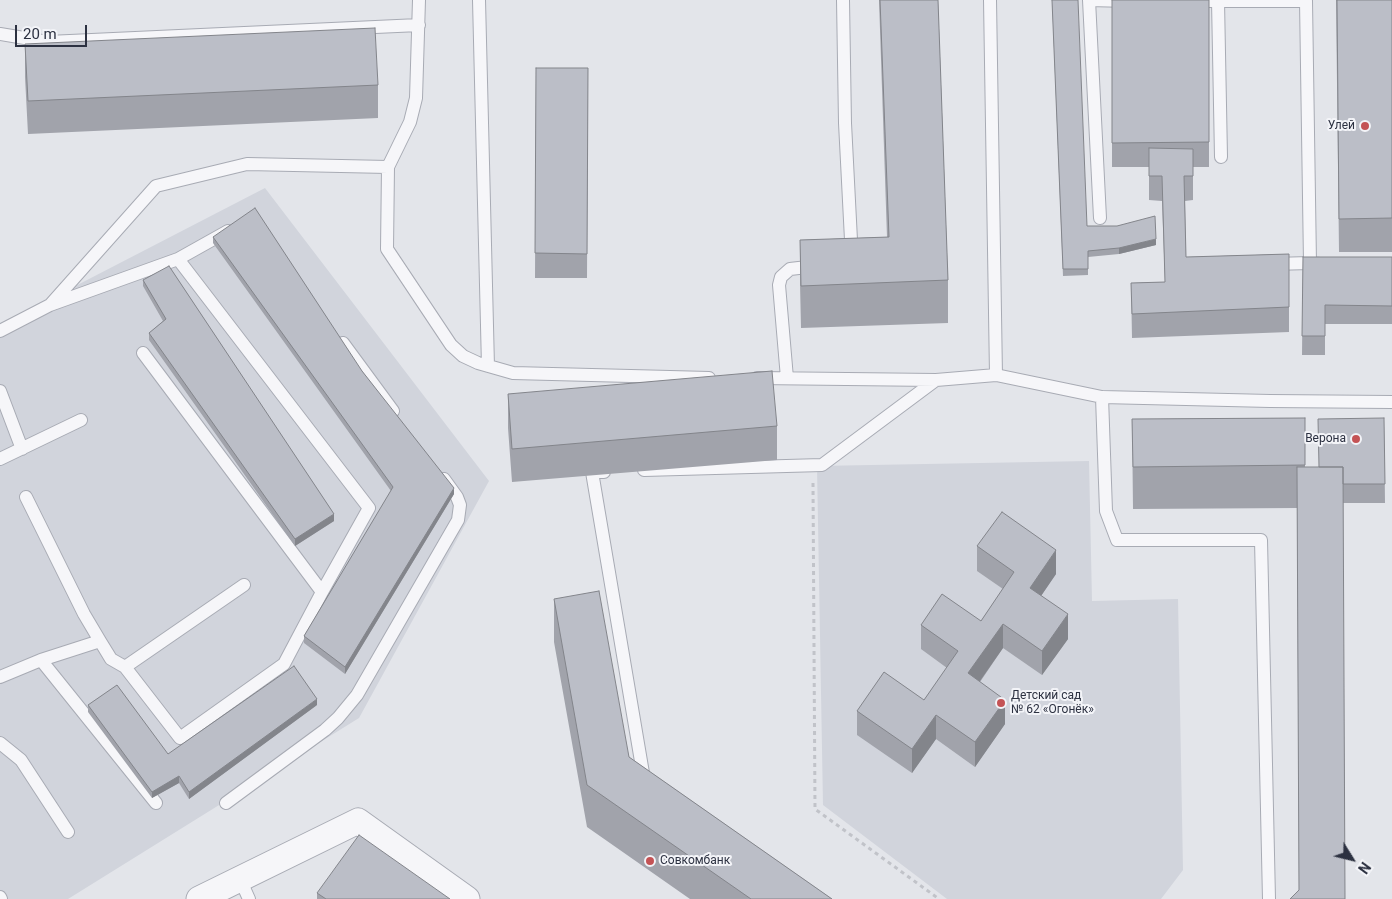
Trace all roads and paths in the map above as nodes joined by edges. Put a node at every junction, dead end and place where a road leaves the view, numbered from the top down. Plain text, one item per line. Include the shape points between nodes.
1 (419, 0) edge
2 (479, 0) edge
3 (844, 0) edge
4 (990, 0) edge
5 (1089, 0) edge
6 (1139, 1) edge
7 (1179, 1) edge
8 (1218, 1) edge
9 (419, 25) junction
10 (0, 34) edge
11 (1221, 157) dead end
12 (388, 167) junction
13 (1100, 218) dead end
14 (240, 224) edge
15 (178, 259) junction
16 (1263, 264) edge
17 (1310, 264) junction
18 (1328, 264) edge
19 (50, 305) junction
20 (0, 331) edge
21 (336, 333) edge
22 (143, 354) dead end
23 (488, 366) junction
24 (996, 374) junction
25 (722, 378) edge
26 (741, 378) edge
27 (788, 378) junction
28 (936, 380) junction
29 (0, 391) edge
30 (1102, 397) junction
31 (1392, 402) edge
32 (399, 419) edge
33 (81, 420) dead end
34 (22, 449) junction
35 (0, 459) edge
36 (813, 465) junction
37 (434, 466) edge
38 (26, 497) dead end
39 (244, 585) dead end
40 (322, 592) junction
41 (100, 641) junction
42 (41, 660) junction
43 (125, 667) junction
44 (0, 677) edge
45 (0, 743) edge
46 (661, 791) edge
47 (156, 803) dead end
48 (226, 803) dead end
49 (68, 832) dead end
50 (245, 889) edge
51 (200, 899) edge
52 (467, 899) edge
53 (939, 899) edge
54 (1269, 899) edge

1 - 9 lane
2 - 23 lane
3 - 27 lane via 845,123 851,240 845,257 832,265 790,269 781,277 779,285
4 - 24 lane
5 - 6 lane
5 - 13 lane
7 - 8 lane
8 - 11 lane
8 - 17 lane via 1306,0
9 - 10 lane via 48,42
9 - 12 lane via 416,98 410,122
12 - 19 lane via 247,164 156,186
12 - 23 lane via 387,249 451,345 463,356
14 - 15 lane
15 - 19 lane
15 - 40 lane via 369,508
16 - 17 lane
17 - 18 lane
19 - 20 lane
21 - 32 lane
22 - 40 lane
23 - 25 lane via 513,373
24 - 28 lane
24 - 30 lane
26 - 27 lane
27 - 28 lane
28 - 36 lane via 822,465
29 - 34 lane
30 - 31 lane
30 - 54 lane via 1106,511 1117,540 1261,540
33 - 34 lane
34 - 35 lane
36 - 46 lane via 592,472 644,779
36 - 53 path via 815,809
37 - 48 lane via 457,497 460,505 458,520 357,695 325,730
38 - 41 lane
39 - 43 lane
40 - 43 lane via 284,664 180,738
41 - 42 lane
41 - 43 lane via 111,659
42 - 44 lane
42 - 47 lane
45 - 49 lane via 21,760
50 - 51 street
50 - 52 street via 358,820

